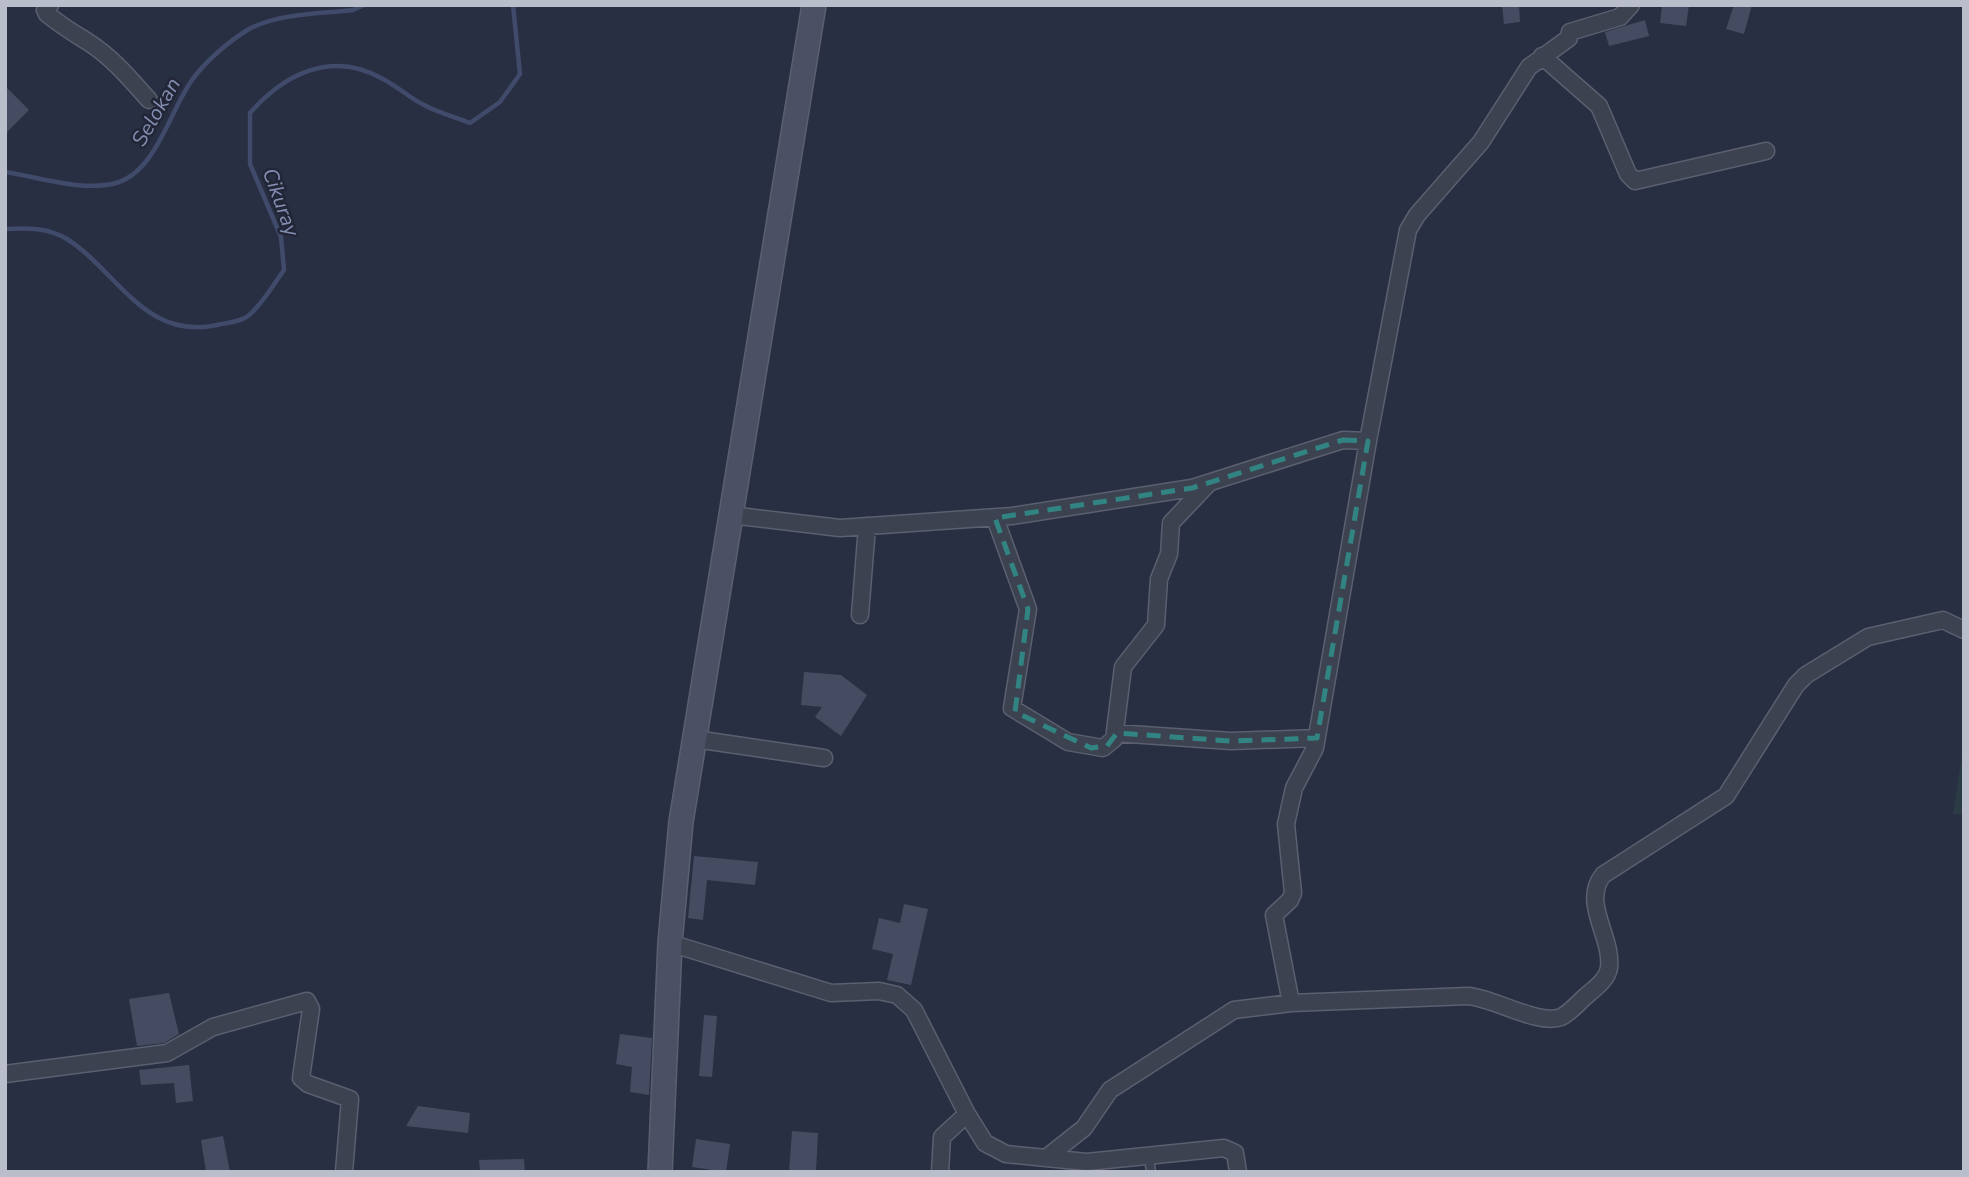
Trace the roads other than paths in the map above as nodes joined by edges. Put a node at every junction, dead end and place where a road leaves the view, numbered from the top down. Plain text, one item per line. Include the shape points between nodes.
1 (50, 5) edge
2 (814, 5) edge
3 (1631, 5) edge
4 (1542, 56) junction
5 (149, 100) dead end
6 (1766, 151) dead end
7 (1368, 440) junction
8 (1208, 484) junction
9 (730, 515) junction
10 (995, 517) junction
11 (867, 526) junction
12 (860, 615) dead end
13 (1964, 630) edge
14 (1115, 733) junction
15 (1317, 738) junction
16 (695, 740) junction
17 (824, 758) dead end
18 (670, 943) junction
19 (1291, 1003) junction
20 (5, 1074) edge
21 (967, 1114) junction
22 (1046, 1158) junction
23 (1150, 1164) edge
24 (344, 1172) edge
25 (660, 1172) edge
26 (940, 1172) edge
27 (1238, 1172) edge

1 - 5 street via 47,14 122,70
2 - 9 street
3 - 4 street via 1620,17 1570,32 1569,38
4 - 6 street via 1599,106 1635,181
4 - 7 street via 1525,73 1481,142 1412,222
7 - 8 street via 1343,440
7 - 15 street
8 - 10 street
8 - 14 street via 1171,523 1169,554 1158,584 1156,625 1123,667
9 - 11 street via 819,526
9 - 16 street
10 - 11 street
10 - 14 street via 1028,609 1013,710 1084,747 1107,746
11 - 12 street
13 - 19 street via 1943,620 1868,637 1801,680 1726,796 1598,882 1595,900 1609,966 1603,980 1567,1014 1545,1019 1468,996
14 - 15 street via 1231,741
15 - 19 street via 1294,788 1286,824 1293,893 1273,915
16 - 17 street
16 - 18 street via 681,821
18 - 21 street via 831,993 897,995 914,1010
18 - 25 street
19 - 22 street via 1230,1013 1110,1090 1084,1128
20 - 24 street via 167,1053 213,1027 307,1001 311,1009 301,1078 350,1099
21 - 22 street via 994,1149
21 - 26 street via 942,1137
22 - 23 street
23 - 27 street via 1227,1149 1236,1156

